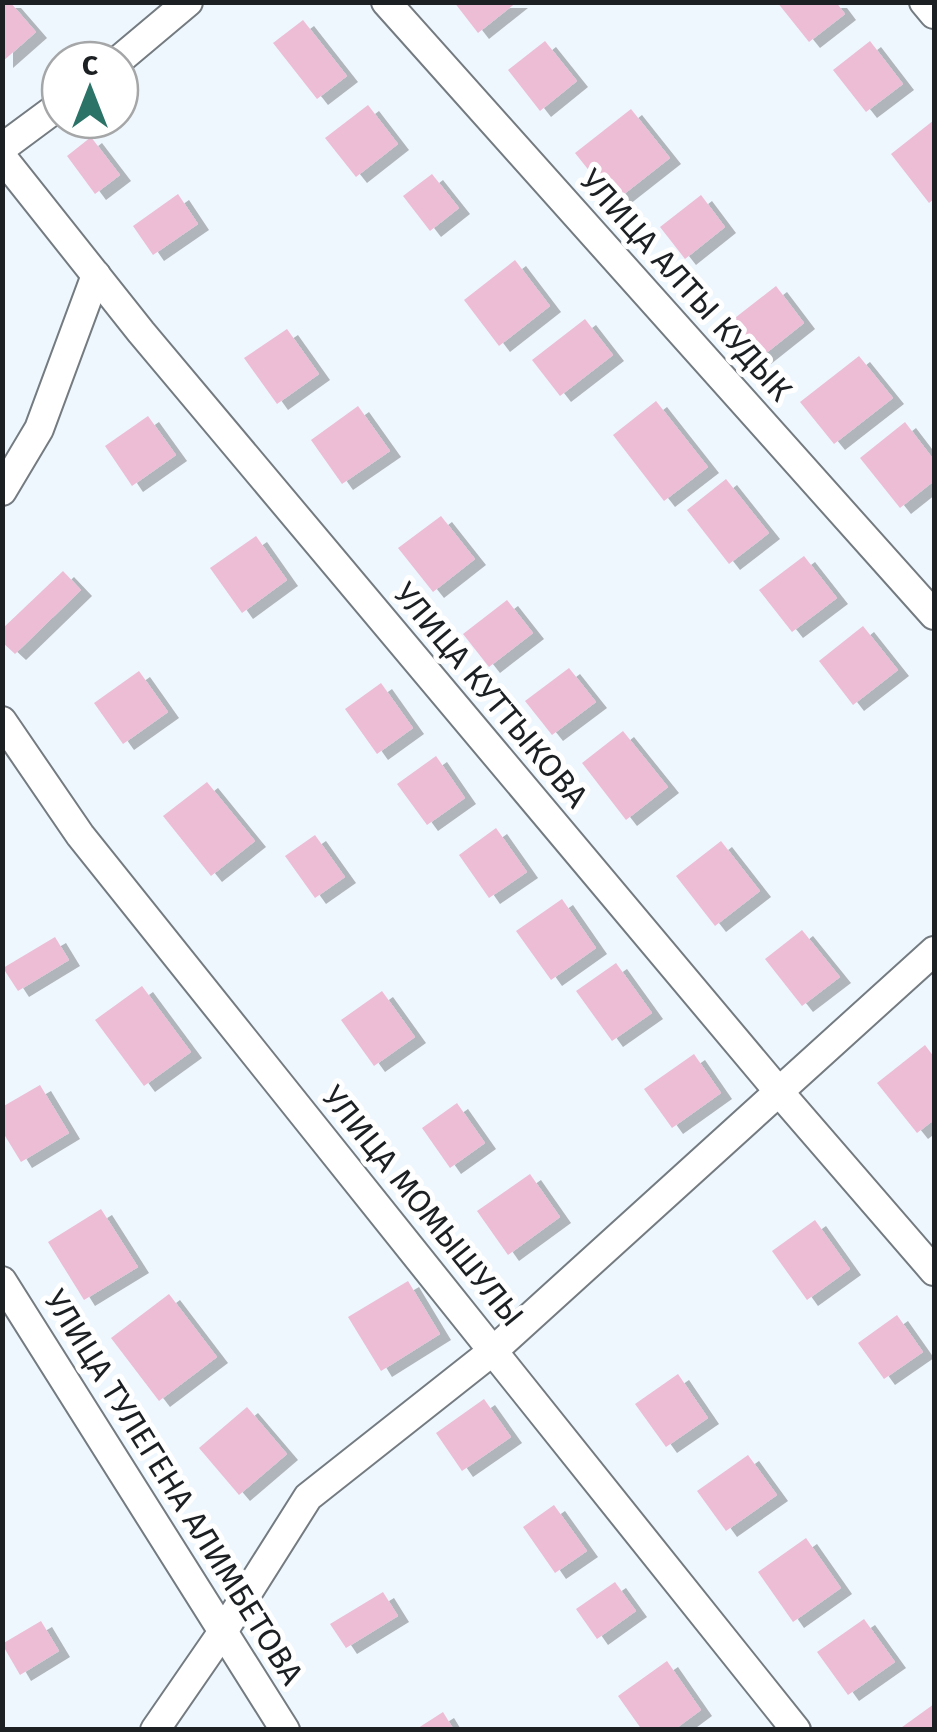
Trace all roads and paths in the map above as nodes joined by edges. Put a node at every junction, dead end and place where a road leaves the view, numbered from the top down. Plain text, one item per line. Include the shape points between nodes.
1 (188, 2) edge
2 (386, 2) edge
3 (924, 2) edge
4 (934, 14) edge
5 (140, 42) edge
6 (40, 119) edge
7 (2, 148) edge
8 (2, 157) edge
9 (96, 275) junction
10 (2, 491) edge
11 (934, 615) edge
12 (2, 721) edge
13 (934, 951) edge
14 (780, 1093) junction
15 (934, 1270) edge
16 (2, 1281) edge
17 (494, 1350) junction
18 (224, 1630) junction
19 (155, 1730) edge
20 (286, 1730) edge
21 (796, 1730) edge

1 - 5 street
2 - 11 street, УЛИЦА АЛТЫ КУДЫК
3 - 4 street
6 - 7 street
8 - 9 street, УЛИЦА КУТТЫКОВА
9 - 10 street via 39,429
9 - 14 street, УЛИЦА КУТТЫКОВА
12 - 17 street, УЛИЦА МОМЫШУЛЫ via 80,835
13 - 14 street
14 - 15 street, УЛИЦА КУТТЫКОВА
14 - 17 street
16 - 18 street, УЛИЦА ТУЛЕГЕНА АЛИМБЕТОВА
17 - 18 street via 308,1497
17 - 21 street, УЛИЦА МОМЫШУЛЫ
18 - 19 street
18 - 20 street, УЛИЦА ТУЛЕГЕНА АЛИМБЕТОВА

